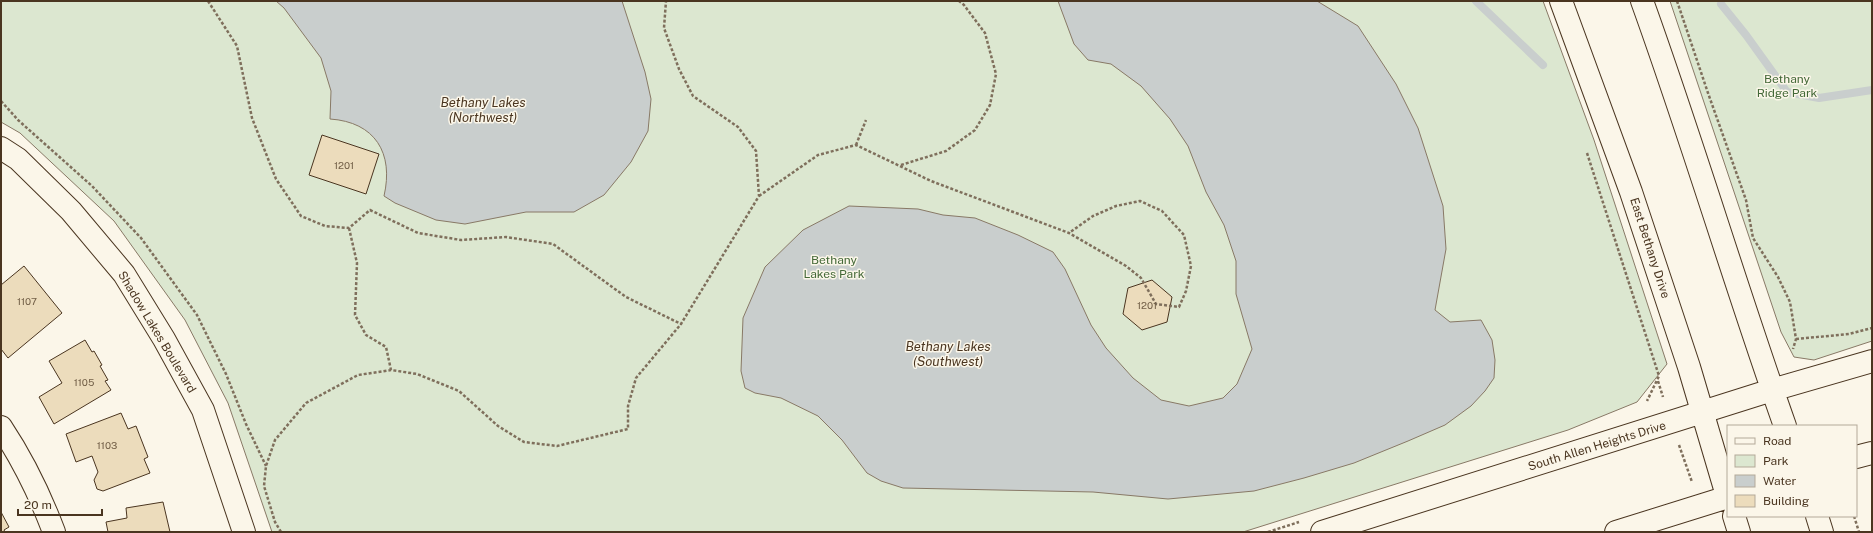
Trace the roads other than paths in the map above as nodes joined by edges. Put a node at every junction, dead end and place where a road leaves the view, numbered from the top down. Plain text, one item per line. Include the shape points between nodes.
1 (1561, 1) edge
2 (1642, 1) edge
3 (1, 148) edge
4 (1872, 361) edge
5 (1772, 390) junction
6 (1702, 412) junction
7 (1785, 425) edge
8 (1, 427) edge
9 (1872, 453) edge
10 (1857, 457) edge
11 (1727, 495) edge
12 (1727, 502) edge
13 (1734, 517) edge
14 (1817, 517) edge
15 (54, 532) edge
16 (244, 532) edge
17 (1322, 532) edge
18 (1616, 532) edge
19 (1739, 532) edge
20 (1822, 532) edge

1 - 6 main road, East Bethany Drive via 1631,192
2 - 5 main road via 1680,106
3 - 16 main road, Shadow Lakes Boulevard via 18,159 70,211 124,274 203,410
4 - 5 main road, South Allen Heights Drive
5 - 6 main road, South Allen Heights Drive
5 - 7 main road
6 - 11 main road, East Bethany Drive
6 - 17 main road, South Allen Heights Drive
8 - 15 main road via 16,449 42,499
9 - 10 main road
12 - 18 main road via 1699,506
13 - 19 main road, East Bethany Drive
14 - 20 main road

